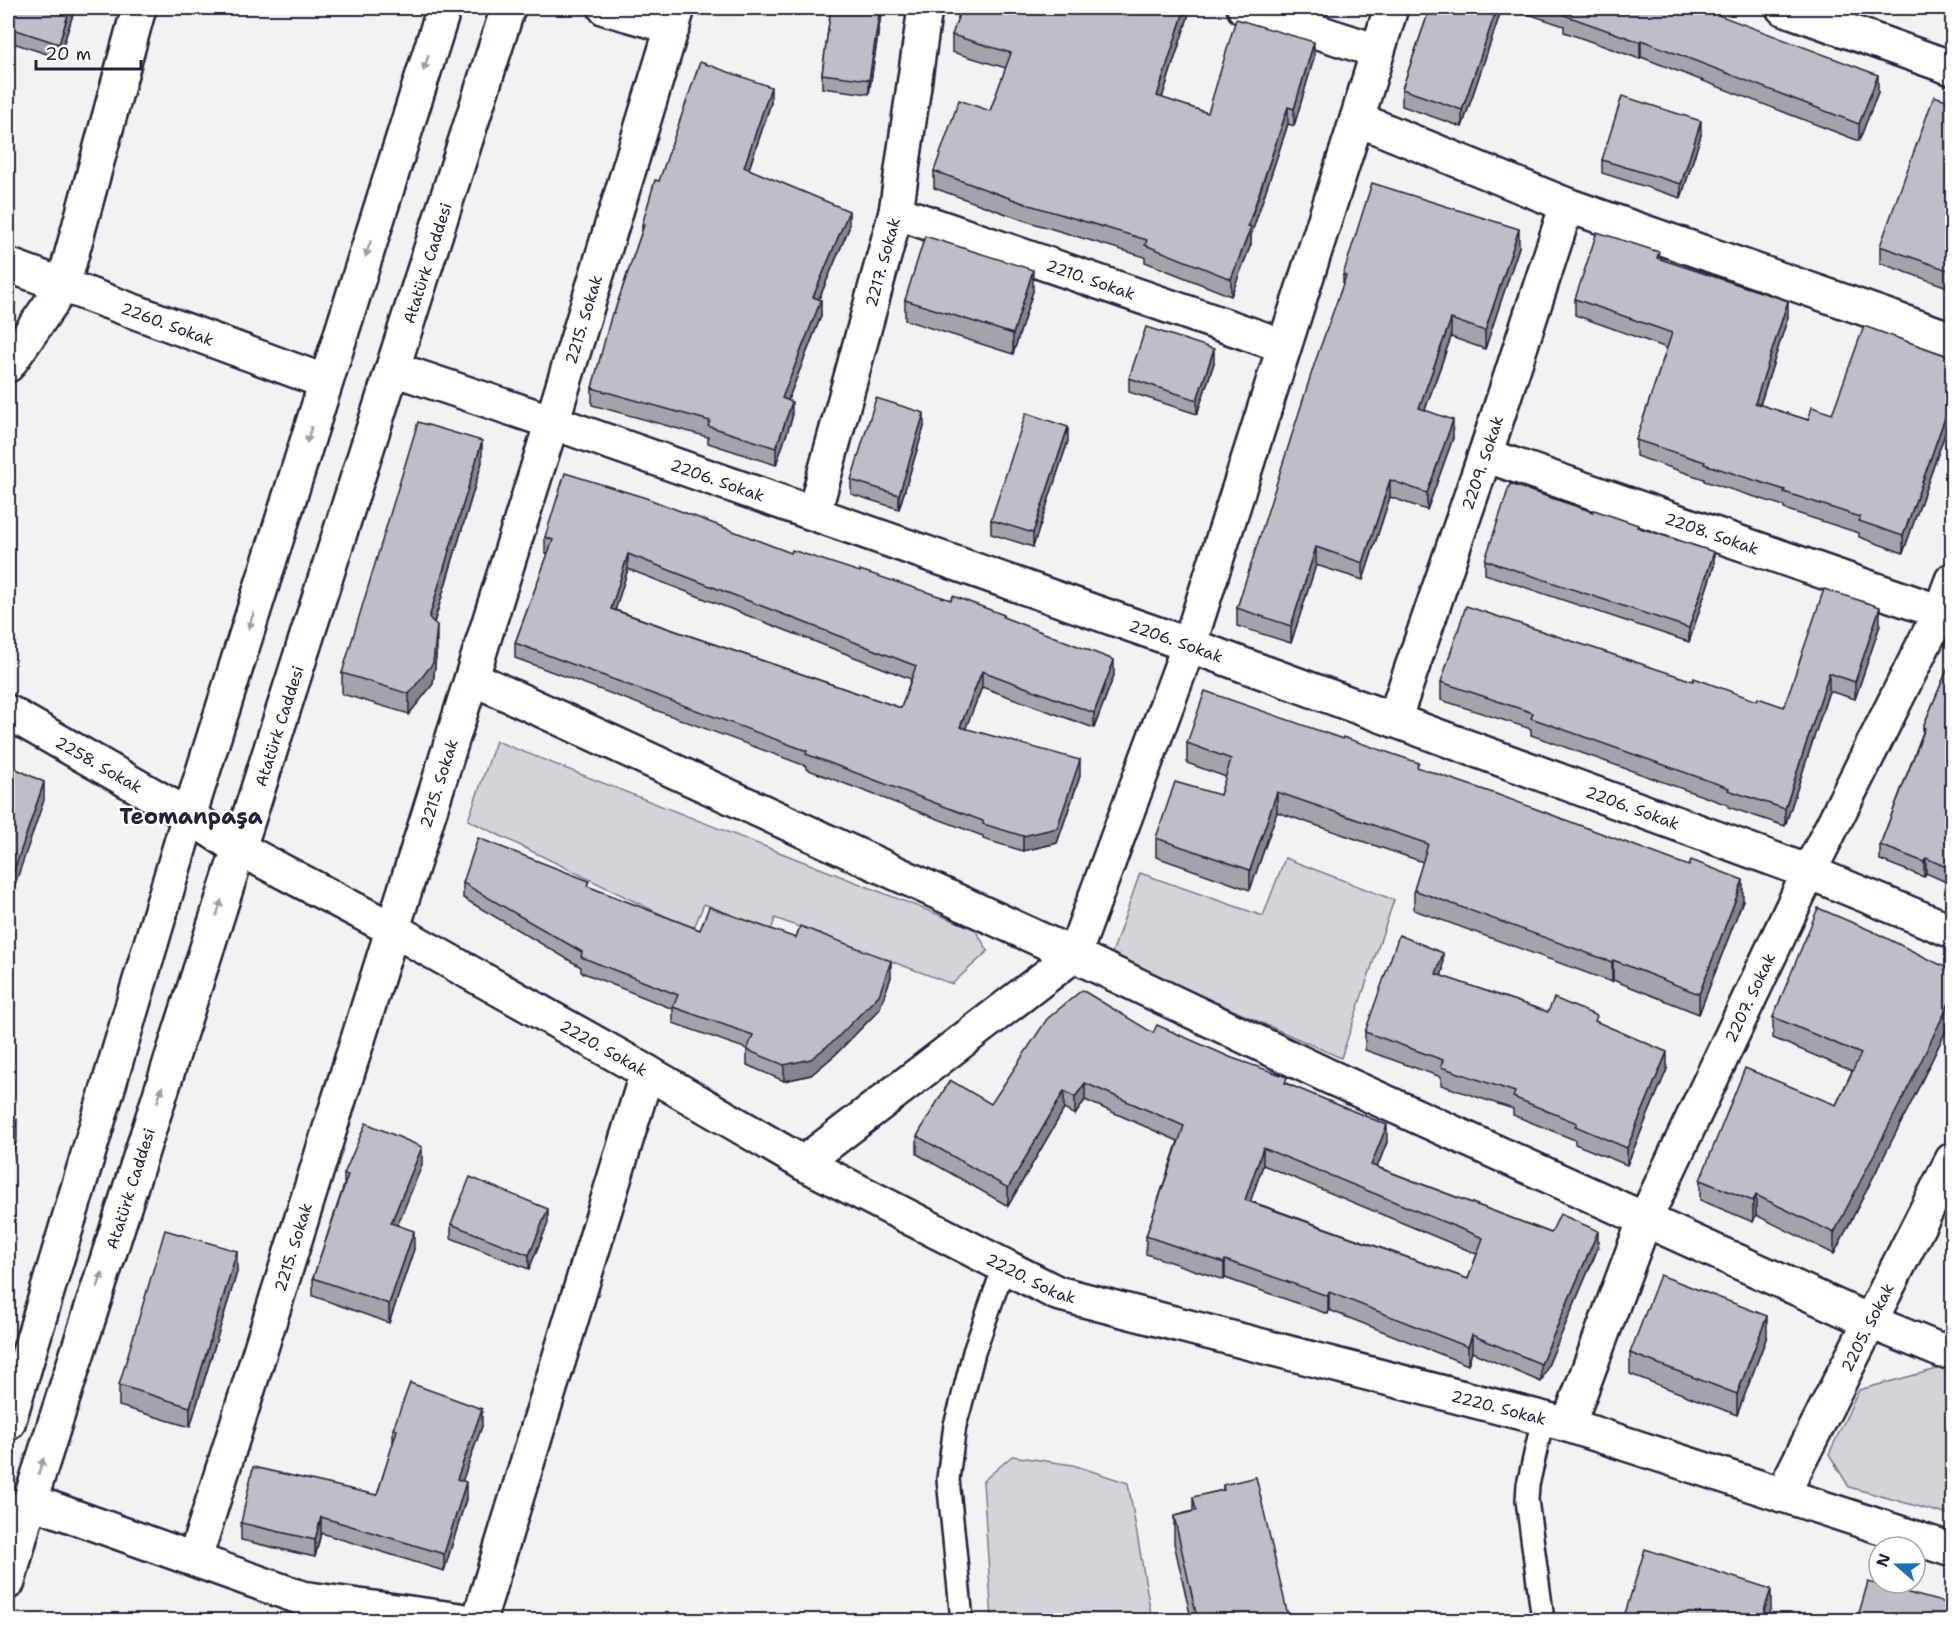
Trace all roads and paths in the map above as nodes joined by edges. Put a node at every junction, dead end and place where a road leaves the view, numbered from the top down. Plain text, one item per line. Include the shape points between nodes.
1 (139, 8) edge
2 (444, 8) edge
3 (508, 8) edge
4 (605, 8) edge
5 (925, 8) edge
6 (1244, 8) edge
7 (1391, 8) edge
8 (1783, 8) edge
9 (675, 17) edge
10 (1377, 51) junction
11 (1953, 68) edge
12 (1357, 119) junction
13 (1567, 206) junction
14 (896, 212) junction
15 (8, 265) edge
16 (63, 286) junction
17 (1953, 339) edge
18 (1284, 346) junction
19 (8, 365) edge
20 (394, 369) junction
21 (326, 382) junction
22 (552, 422) junction
23 (1485, 455) junction
24 (814, 513) junction
25 (1953, 580) edge
26 (1940, 612) junction
27 (1189, 645) junction
28 (472, 678) junction
29 (8, 712) edge
30 (1394, 720) junction
31 (189, 816) junction
32 (238, 848) junction
33 (1809, 872) junction
34 (394, 930) junction
35 (1953, 931) edge
36 (1074, 956) junction
37 (647, 1072) junction
38 (1953, 1160) edge
39 (803, 1163) junction
40 (1645, 1219) junction
41 (1004, 1266) junction
42 (1871, 1322) junction
43 (1953, 1347) edge
44 (1556, 1422) junction
45 (8, 1423) edge
46 (1782, 1495) junction
47 (30, 1501) junction
48 (1953, 1550) edge
49 (195, 1558) junction
50 (8, 1582) edge
51 (460, 1620) edge
52 (479, 1620) edge
53 (962, 1620) edge
54 (1543, 1620) edge

1 - 16 street
2 -> 21 street
3 - 20 street, Atatürk Caddesi
4 - 9 street
5 - 14 street, 2217. Sokak
6 - 10 street
7 - 10 street
8 - 11 street
9 - 22 street, 2215. Sokak
10 - 12 street
12 - 13 street
12 - 18 street
13 - 17 street
13 - 23 street, 2209. Sokak
14 - 18 street, 2210. Sokak
14 - 24 street, 2217. Sokak
15 - 16 street, 2260. Sokak
16 - 19 street
16 - 21 street, 2260. Sokak
18 - 27 street
20 - 22 street, 2206. Sokak
20 - 32 street, Atatürk Caddesi
21 -> 31 street
22 - 24 street, 2206. Sokak
22 - 28 street, 2215. Sokak
23 - 26 street, 2208. Sokak
23 - 30 street, 2209. Sokak
24 - 27 street, 2206. Sokak
25 - 26 street, 2207. Sokak
26 - 33 street, 2207. Sokak
27 - 30 street, 2206. Sokak
27 - 36 street
28 - 34 street, 2215. Sokak
28 - 36 street
29 - 31 street, 2258. Sokak
30 - 33 street, 2206. Sokak
31 - 32 street, 2220. Sokak
31 - 45 street
32 - 34 street, 2220. Sokak
47 -> 32 street, Atatürk Caddesi
33 - 35 street, 2206. Sokak
33 - 40 street, 2207. Sokak
34 - 37 street, 2220. Sokak
34 - 49 street, 2215. Sokak
36 - 39 street
36 - 40 street
37 - 39 street, 2220. Sokak
37 - 52 street
38 - 42 street, 2205. Sokak
39 - 41 street, 2220. Sokak
40 - 42 street
40 - 44 street, 2207. Sokak
41 - 44 street, 2220. Sokak via 1057,1293
41 - 53 lane via 974,1352 948,1479
42 - 43 street via 1942,1351
42 - 46 street, 2205. Sokak
44 - 46 street, 2220. Sokak
44 - 54 lane via 1528,1485 1527,1500
46 - 48 street, 2220. Sokak
47 - 49 street
47 - 50 street, Atatürk Caddesi
49 - 51 street via 302,1598

